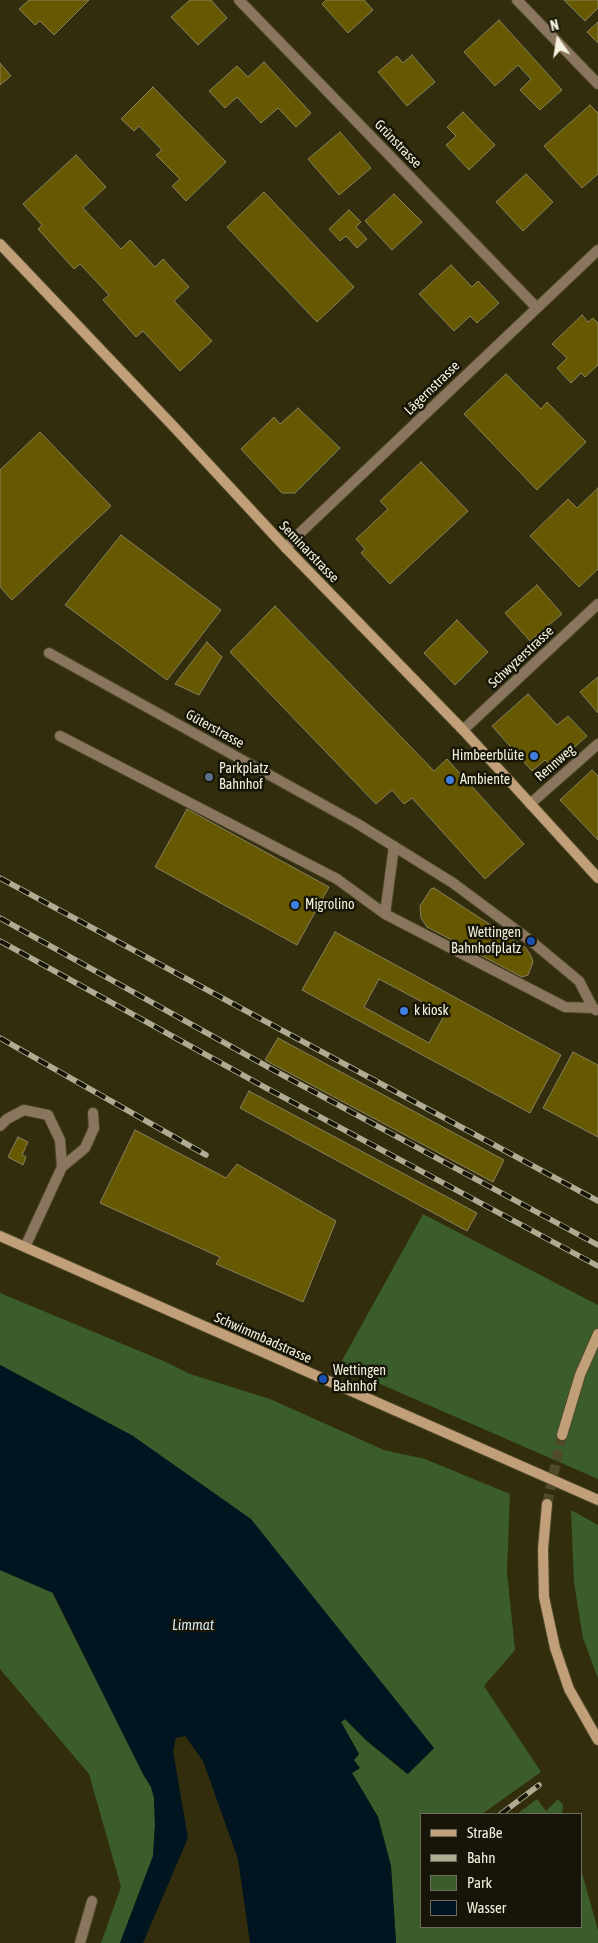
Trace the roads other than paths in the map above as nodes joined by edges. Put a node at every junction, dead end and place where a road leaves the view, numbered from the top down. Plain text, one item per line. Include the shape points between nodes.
1 (239, 0) edge
2 (517, 0) edge
3 (598, 84) edge
4 (0, 244) edge
5 (598, 250) edge
6 (537, 308) junction
7 (286, 548) junction
8 (598, 604) edge
9 (49, 652) dead end
10 (463, 730) junction
11 (60, 736) dead end
12 (598, 744) edge
13 (530, 804) junction
14 (394, 846) junction
15 (598, 878) edge
16 (385, 914) junction
17 (595, 1009) edge
18 (93, 1113) dead end
19 (0, 1126) edge
20 (62, 1167) junction
21 (0, 1236) edge
22 (25, 1247) junction
23 (598, 1334) edge
24 (562, 1435) tunnel mouth
25 (598, 1500) edge
26 (547, 1504) tunnel mouth
27 (598, 1740) edge
28 (92, 1902) dead end
29 (80, 1943) edge

1 - 6 street, Grünstrasse
2 - 3 street
4 - 7 street, Seminarstrasse
5 - 6 street, Lägernstrasse
6 - 7 street, Lägernstrasse
7 - 10 street, Seminarstrasse
8 - 10 street, Schwyzerstrasse
9 - 14 street, Güterstrasse
10 - 13 street, Seminarstrasse
11 - 16 street, Güterstrasse via 337,879
12 - 13 street, Rennweg
13 - 15 street, Seminarstrasse
14 - 16 street
14 - 17 street, Güterstrasse via 453,883 531,941 580,981
16 - 17 street, Güterstrasse via 565,1007
18 - 20 street via 94,1128 85,1148
19 - 20 street via 24,1110 48,1115 60,1140
20 - 22 street
21 - 22 street, Schwimmbadstrasse
22 - 25 street, Schwimmbadstrasse
23 - 24 street via 580,1375
26 - 27 street via 543,1550 544,1597 555,1648 569,1689
28 - 29 street

